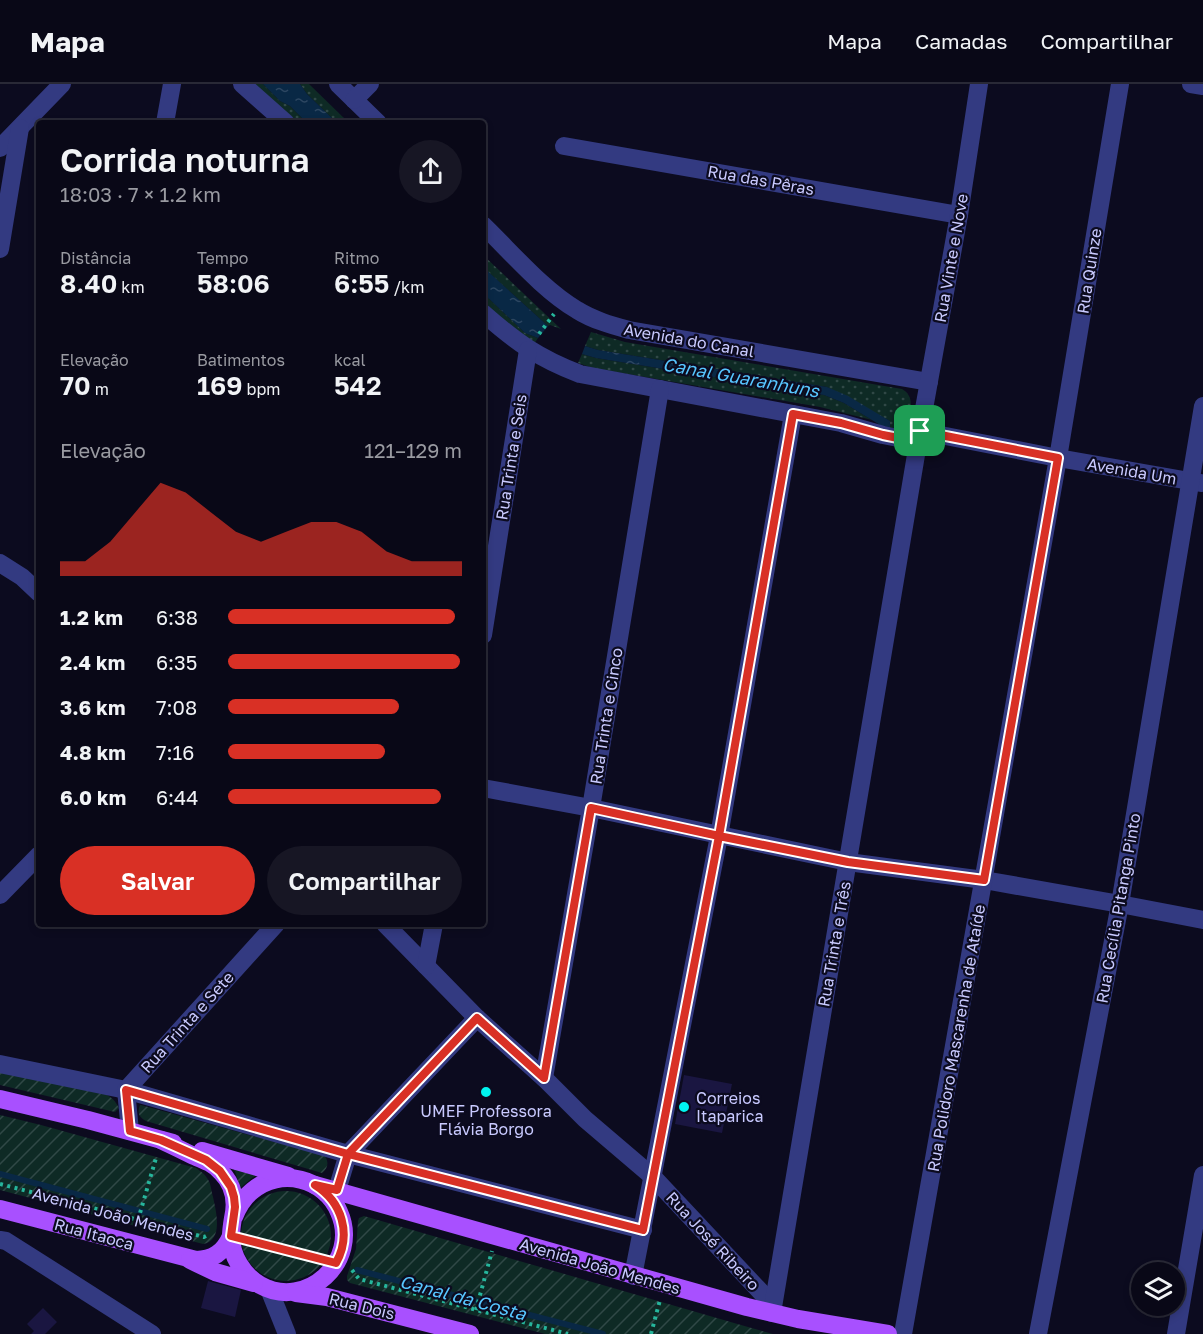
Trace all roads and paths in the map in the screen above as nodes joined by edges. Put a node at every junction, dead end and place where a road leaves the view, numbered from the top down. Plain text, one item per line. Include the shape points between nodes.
1 (62, 84) edge
2 (172, 84) edge
3 (242, 84) edge
4 (338, 84) edge
5 (370, 84) edge
6 (979, 84) edge
7 (1120, 84) edge
8 (1191, 84) edge
9 (1203, 86) edge
10 (354, 100) junction
11 (166, 120) edge
12 (283, 120) edge
13 (375, 120) edge
14 (20, 128) junction
15 (564, 146) dead end
16 (0, 148) edge
17 (959, 215) junction
18 (486, 228) edge
19 (0, 249) edge
20 (486, 317) edge
21 (549, 320) dead end
22 (533, 343) junction
23 (928, 382) junction
24 (660, 389) junction
25 (1203, 406) edge
26 (793, 414) junction
27 (919, 436) junction
28 (1058, 458) junction
29 (1197, 482) edge
30 (0, 563) edge
31 (36, 590) edge
32 (486, 617) edge
33 (486, 789) edge
34 (591, 808) junction
35 (719, 836) junction
36 (36, 858) edge
37 (848, 862) junction
38 (984, 880) junction
39 (0, 895) edge
40 (1120, 904) junction
41 (1203, 920) edge
42 (273, 927) edge
43 (388, 927) edge
44 (433, 927) edge
45 (426, 966) junction
46 (477, 1018) junction
47 (0, 1064) edge
48 (544, 1078) junction
49 (126, 1090) junction
50 (0, 1099) edge
51 (130, 1131) junction
52 (161, 1140) junction
53 (348, 1154) junction
54 (1203, 1175) edge
55 (653, 1177) junction
56 (310, 1183) junction
57 (0, 1184) edge
58 (337, 1190) junction
59 (0, 1209) edge
60 (234, 1217) junction
61 (138, 1221) junction
62 (643, 1230) junction
63 (231, 1236) junction
64 (496, 1236) junction
65 (0, 1240) edge
66 (189, 1259) junction
67 (336, 1263) junction
68 (633, 1276) junction
69 (664, 1284) junction
70 (265, 1287) junction
71 (288, 1292) junction
72 (772, 1309) junction
73 (476, 1310) junction
74 (152, 1334) edge
75 (287, 1334) edge
76 (470, 1334) edge
77 (568, 1334) edge
78 (651, 1334) edge
79 (888, 1334) edge
80 (903, 1334) edge
81 (1038, 1334) edge
82 (1176, 1334) edge

1 - 14 street
2 - 11 street
3 - 12 street
4 - 10 street
5 - 10 street
6 - 17 street, Rua Vinte e Nove
7 - 28 street, Rua Quinze
8 - 9 street
10 - 13 street
14 - 16 street
14 - 19 street
15 - 17 street, Rua das Pêras
17 - 23 street, Rua Vinte e Nove
18 - 23 street, Avenida do Canal via 557,296 611,326
20 - 22 street via 514,340
21 - 22 path
22 - 24 street via 561,367 580,374
22 - 32 street, Rua Trinta e Seis
23 - 27 street, Rua Vinte e Nove
24 - 26 street
24 - 34 street, Rua Trinta e Cinco
25 - 29 street, Rua Cecília Pitanga Pinto
26 - 27 street via 883,435
26 - 35 street
27 - 28 street, Avenida Um
27 - 37 street, Rua Trinta e Três
28 - 29 street, Avenida Um
28 - 38 street, Rua Polidoro Mascarenha de Ataíde
29 - 40 street, Rua Cecília Pitanga Pinto
30 - 31 street
33 - 34 street
34 - 35 street
34 - 48 street, Rua Trinta e Cinco
35 - 37 street
35 - 55 street
36 - 39 street
37 - 38 street
37 - 72 street, Rua Trinta e Três
38 - 40 street
38 - 80 street, Rua Polidoro Mascarenha de Ataíde
40 - 41 street
40 - 81 street, Rua Cecília Pitanga Pinto
42 - 49 street, Rua Trinta e Sete
43 - 45 street, Rua José Ribeiro
44 - 45 street
45 - 46 street, Rua José Ribeiro
46 - 48 street, Rua José Ribeiro
46 - 53 street
47 - 49 street
48 - 55 street, Rua José Ribeiro
49 - 51 street
49 - 53 street
50 - 51 main road, Avenida João Mendes
51 - 52 main road, Avenida João Mendes
52 - 56 main road, Avenida João Mendes
52 - 60 main road via 206,1160 220,1171 231,1187
52 - 61 path
53 - 58 street
53 - 62 street
54 - 82 street
55 - 62 street
55 - 72 street, Rua José Ribeiro
56 - 58 main road, Avenida João Mendes
56 - 60 main road via 286,1178 258,1186 243,1200
56 - 67 main road via 329,1196 342,1220 344,1238
57 - 61 path, Avenida João Mendes
58 - 64 main road, Avenida João Mendes
59 - 66 main road, Rua Itaoca
60 - 63 main road
61 - 63 path, Avenida João Mendes via 204,1237 214,1232
62 - 68 street
63 - 66 main road via 211,1258
63 - 67 path, Avenida João Mendes
63 - 70 main road via 239,1264
64 - 68 main road, Avenida João Mendes
64 - 73 path
65 - 74 street
66 - 70 main road via 215,1272
67 - 71 main road via 316,1284
67 - 73 path, Avenida João Mendes via 350,1267 359,1279
68 - 69 main road, Avenida João Mendes
69 - 72 main road, Avenida João Mendes
69 - 78 path
70 - 71 main road, Rua Dois
70 - 75 street
71 - 76 main road, Rua Dois via 327,1297
72 - 79 main road, Avenida João Mendes via 798,1319
73 - 77 path, Avenida João Mendes

